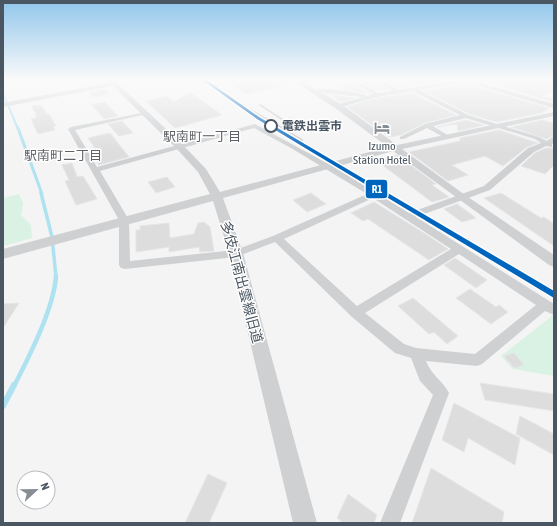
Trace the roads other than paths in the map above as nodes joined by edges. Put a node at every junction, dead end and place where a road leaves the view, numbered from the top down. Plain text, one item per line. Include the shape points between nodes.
1 (135, 104) edge
2 (334, 104) edge
3 (347, 104) edge
4 (442, 104) edge
5 (338, 106) junction
6 (145, 113) junction
7 (552, 115) edge
8 (466, 116) junction
9 (427, 125) junction
10 (497, 126) junction
11 (448, 136) junction
12 (402, 138) dead end
13 (554, 138) edge
14 (545, 143) junction
15 (180, 147) junction
16 (395, 148) junction
17 (554, 148) edge
18 (326, 166) junction
19 (96, 170) junction
20 (373, 195) junction
21 (217, 196) junction
22 (461, 196) junction
23 (407, 217) junction
24 (124, 220) junction
25 (277, 238) junction
26 (458, 250) junction
27 (236, 253) junction
28 (3, 254) edge
29 (554, 262) edge
30 (549, 307) edge
31 (356, 312) junction
32 (416, 354) junction
33 (305, 523) edge
34 (390, 523) edge

1 - 6 street, 多伎江南出雲線旧道
2 - 5 street
3 - 5 street
4 - 8 street
5 - 16 street
6 - 15 street, 多伎江南出雲線旧道
6 - 19 street via 71,129
7 - 10 street
8 - 9 street
8 - 10 street
9 - 11 street
9 - 12 street
10 - 11 street
10 - 14 street via 537,138
11 - 16 street
13 - 14 street
14 - 17 street
14 - 22 street via 531,150 487,188
15 - 18 street via 255,126
15 - 19 street
15 - 21 street, 多伎江南出雲線旧道 via 202,171
16 - 18 street
16 - 22 street
18 - 20 street
18 - 21 street
19 - 24 street
20 - 23 street
20 - 25 street
21 - 24 street
21 - 27 street, 多伎江南出雲線旧道
22 - 23 street
22 - 29 street
23 - 26 street
24 - 27 street via 124,265
24 - 28 street
25 - 27 street
25 - 31 street
26 - 30 street
26 - 31 street
27 - 33 street, 多伎江南出雲線旧道
30 - 32 street via 477,360
31 - 32 street via 400,349
32 - 34 street via 425,376 441,393

